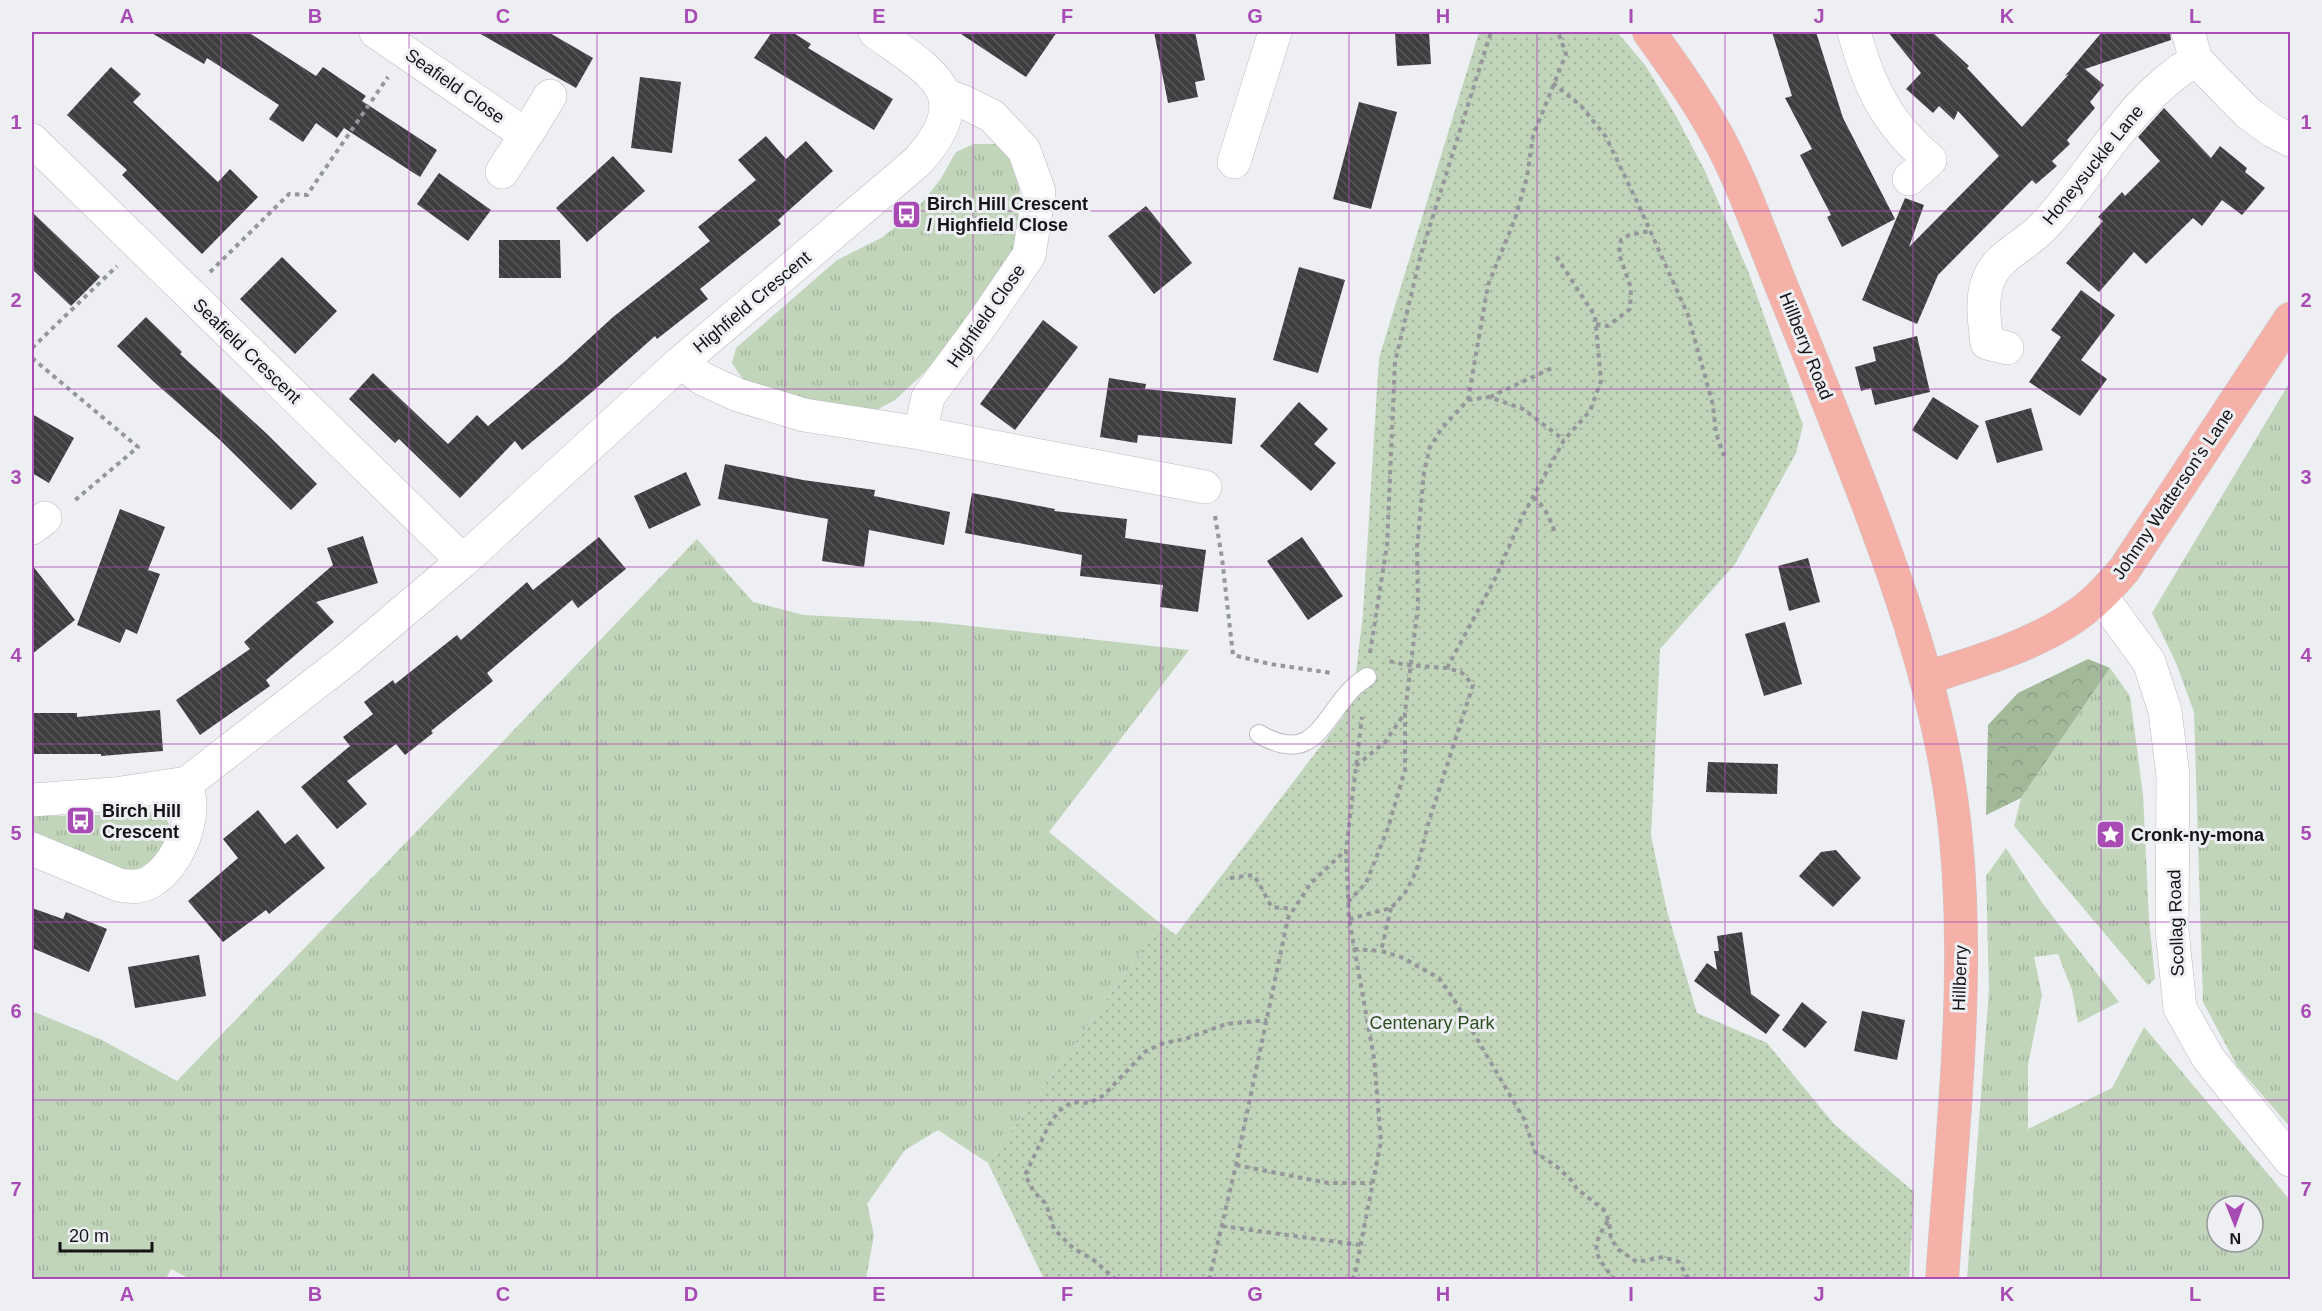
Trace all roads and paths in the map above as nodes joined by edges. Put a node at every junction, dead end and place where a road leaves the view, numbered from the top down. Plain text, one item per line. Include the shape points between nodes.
1 (876, 32) edge
2 (1275, 32) edge
3 (1491, 32) edge
4 (1558, 32) edge
5 (1649, 32) edge
6 (1854, 32) edge
7 (389, 38) edge
8 (2192, 46) edge
9 (1553, 83) junction
10 (945, 95) junction
11 (550, 96) dead end
12 (526, 135) junction
13 (32, 140) edge
14 (2290, 140) edge
15 (1234, 162) dead end
16 (1929, 162) dead end
17 (502, 172) dead end
18 (1650, 231) junction
19 (140, 245) junction
20 (1554, 253) dead end
21 (188, 293) junction
22 (2290, 319) edge
23 (1596, 324) junction
24 (1986, 345) dead end
25 (32, 348) edge
26 (32, 358) edge
27 (681, 362) junction
28 (1554, 367) dead end
29 (1489, 397) junction
30 (1468, 400) junction
31 (920, 433) junction
32 (1564, 440) junction
33 (1725, 456) dead end
34 (1205, 487) joint
35 (1533, 497) junction
36 (38, 523) edge
37 (1556, 535) dead end
38 (463, 561) junction
39 (2101, 596) junction
40 (1412, 665) junction
41 (1368, 668) junction
42 (1447, 668) junction
43 (1325, 673) dead end
44 (1926, 678) junction
45 (1405, 712) junction
46 (1259, 734) dead end
47 (1356, 766) junction
48 (187, 783) junction
49 (32, 800) edge
50 (32, 849) edge
51 (1346, 850) junction
52 (1230, 878) dead end
53 (1348, 903) junction
54 (1391, 908) junction
55 (1294, 909) junction
56 (1349, 919) junction
57 (1354, 949) junction
58 (1381, 951) junction
59 (1267, 1020) junction
60 (2290, 1160) edge
61 (1236, 1166) junction
62 (1372, 1183) junction
63 (1608, 1221) junction
64 (1221, 1226) junction
65 (1360, 1245) junction
66 (1116, 1280) edge
67 (1209, 1280) edge
68 (1352, 1280) edge
69 (1616, 1280) edge
70 (1689, 1280) edge
71 (1942, 1280) edge

1 - 10 street via 936,78
2 - 15 street
3 - 41 path via 1421,254 1395,362 1387,545
4 - 9 path via 1566,54
5 - 44 highway, Hillberry Road via 1716,133 1740,183 1847,450
6 - 16 street via 1884,110
7 - 12 street, Seafield Close
7 - 21 path via 307,195 289,194
8 - 14 street via 2248,113
8 - 24 street, Honeysuckle Lane via 2179,70 2142,103 2042,229 2002,258 1987,283 1983,309
9 - 18 path via 1581,106 1606,137
9 - 30 path via 1533,136 1515,219 1488,285
10 - 27 street, Highfield Crescent via 945,122 940,134 917,162
10 - 31 street, Highfield Close via 992,116 1024,150 1039,192 1029,255 928,396
11 - 12 street
12 - 17 street
13 - 19 street, Seafield Crescent
18 - 23 path via 1621,240 1619,254 1631,288 1630,309 1608,326
18 - 33 path via 1688,315
19 - 21 street, Seafield Crescent
19 - 25 path
20 - 23 path
21 - 38 street, Seafield Crescent
22 - 39 highway, Johnny Watterson's Lane via 2124,570
23 - 32 path via 1601,381 1590,411
26 - 36 path via 138,447 55,517
27 - 31 street via 703,379 738,395 804,415
27 - 38 street, Highfield Crescent
28 - 29 path
29 - 30 path
29 - 32 path via 1523,409
30 - 40 path via 1436,437 1424,472
31 - 34 street
32 - 35 path
34 - 43 path via 1216,517 1233,655
35 - 37 path via 1547,512
35 - 42 path
38 - 48 street via 347,659
39 - 44 highway, Johnny Watterson's Lane via 2075,617 2039,637
39 - 60 street, Scollag Road via 2150,662 2165,711 2173,775 2172,930 2181,1008 2208,1058
40 - 41 path
40 - 42 path
40 - 45 path
41 - 46 lane via 1310,741 1283,745
41 - 47 path
42 - 54 path via 1461,672 1473,685 1416,872
44 - 71 highway, Hillberry via 1950,791 1962,947
45 - 47 path via 1385,742
45 - 53 path via 1405,770 1388,828 1366,883
47 - 51 path
48 - 49 street via 115,794
48 - 50 street via 190,806 186,835 168,868 150,883 134,888 119,885
51 - 53 path
51 - 55 path via 1311,883
52 - 55 path via 1253,875 1272,907
53 - 56 path
54 - 56 path
54 - 58 path
55 - 59 path via 1288,918
56 - 57 path
57 - 58 path
57 - 62 path via 1374,1058 1381,1141
58 - 63 path via 1401,957 1439,978 1524,1119 1534,1152 1556,1166 1603,1209
59 - 61 path
59 - 66 path via 1226,1024 1146,1051 1104,1095 1090,1103 1072,1102 1049,1125 1025,1175 1046,1204 1054,1229
61 - 62 path via 1328,1183
61 - 64 path
62 - 65 path
63 - 69 path via 1598,1237 1599,1261
63 - 70 path via 1611,1239 1619,1250 1637,1262 1663,1257 1679,1262
64 - 65 path
64 - 67 path
65 - 68 path

